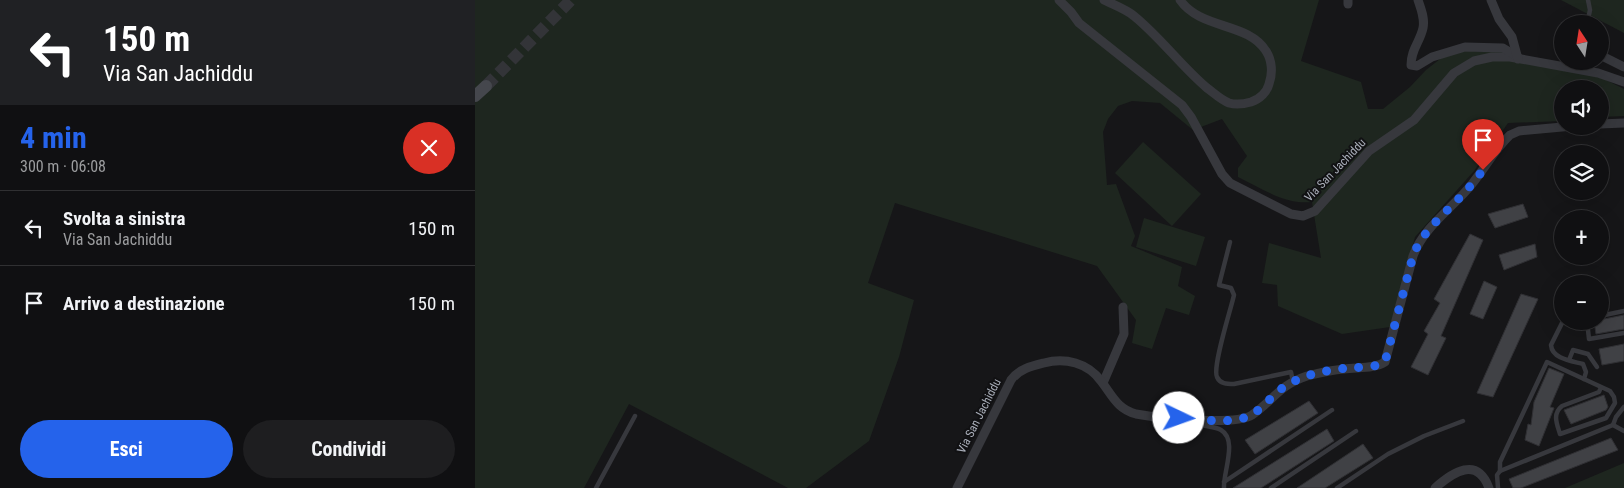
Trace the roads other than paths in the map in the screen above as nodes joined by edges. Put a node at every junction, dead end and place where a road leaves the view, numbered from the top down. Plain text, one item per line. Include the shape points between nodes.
1 (1059, 0) edge
2 (1104, 0) edge
3 (1180, 0) edge
4 (1418, 0) edge
5 (1491, 0) edge
6 (1588, 0) edge
7 (1590, 15) edge
8 (1518, 58) junction
9 (1609, 59) edge
10 (1554, 61) edge
11 (1624, 67) edge
12 (1596, 70) edge
13 (1624, 82) edge
14 (486, 86) tunnel mouth
15 (475, 96) edge
16 (1624, 123) edge
17 (1609, 124) edge
18 (1554, 128) edge
19 (1230, 242) dead end
20 (1123, 308) dead end
21 (1624, 311) edge
22 (1609, 314) edge
23 (1559, 330) edge
24 (1588, 330) edge
25 (1624, 333) edge
26 (1569, 360) junction
27 (1597, 367) dead end
28 (1584, 379) junction
29 (1293, 382) junction
30 (1103, 383) junction
31 (1601, 387) junction
32 (1624, 407) edge
33 (1332, 410) dead end
34 (635, 416) dead end
35 (1191, 419) junction
36 (1463, 421) dead end
37 (1613, 425) junction
38 (1356, 431) dead end
39 (1624, 431) edge
40 (1500, 471) junction
41 (1224, 485) edge
42 (596, 488) edge
43 (957, 488) edge
44 (1271, 488) edge
45 (1337, 488) edge
46 (1435, 488) edge
47 (1489, 488) edge
48 (1498, 488) edge

1 - 8 street, Via San Jachiddu via 1079,24 1182,105 1230,183 1297,216 1315,211 1369,151 1421,114 1459,68 1482,58
2 - 3 street via 1134,16 1191,74 1221,99 1240,104 1264,94 1271,70 1268,53 1261,43 1200,17
4 - 8 street via 1424,16 1423,28 1411,55 1411,65 1417,66 1465,47 1503,48
5 - 8 street via 1512,37
6 - 7 lane
8 - 10 street, Via San Jachiddu
9 - 11 street
12 - 13 street, Via San Jachiddu
14 - 15 main road
16 - 17 street
18 - 29 street, Via San Jachiddu via 1510,135 1418,244 1385,362 1328,371
19 - 29 lane via 1219,285 1231,288 1234,295 1216,364 1217,376 1221,382 1234,384 1291,372
20 - 30 street via 1123,337
21 - 22 lane
23 - 26 lane via 1551,349
24 - 25 lane via 1589,339
26 - 27 lane via 1573,350 1588,354
26 - 28 lane via 1583,364
28 - 31 lane
28 - 40 lane via 1547,362 1500,462
29 - 35 street, Via San Jachiddu via 1246,418
30 - 35 street, Via San Jachiddu via 1115,402 1126,410 1151,416
30 - 43 street, Via San Jachiddu via 1094,373 1067,360 1032,366 1017,374 1001,398
31 - 31 lane via 1610,391 1615,402 1606,418 1561,434 1555,419 1558,409 1599,392
32 - 37 lane
33 - 41 lane
34 - 42 lane
35 - 41 lane via 1226,435 1229,446
36 - 45 lane via 1388,454
37 - 39 lane
37 - 40 lane
38 - 44 lane
40 - 48 lane via 1497,475
46 - 47 street via 1456,472 1474,470

